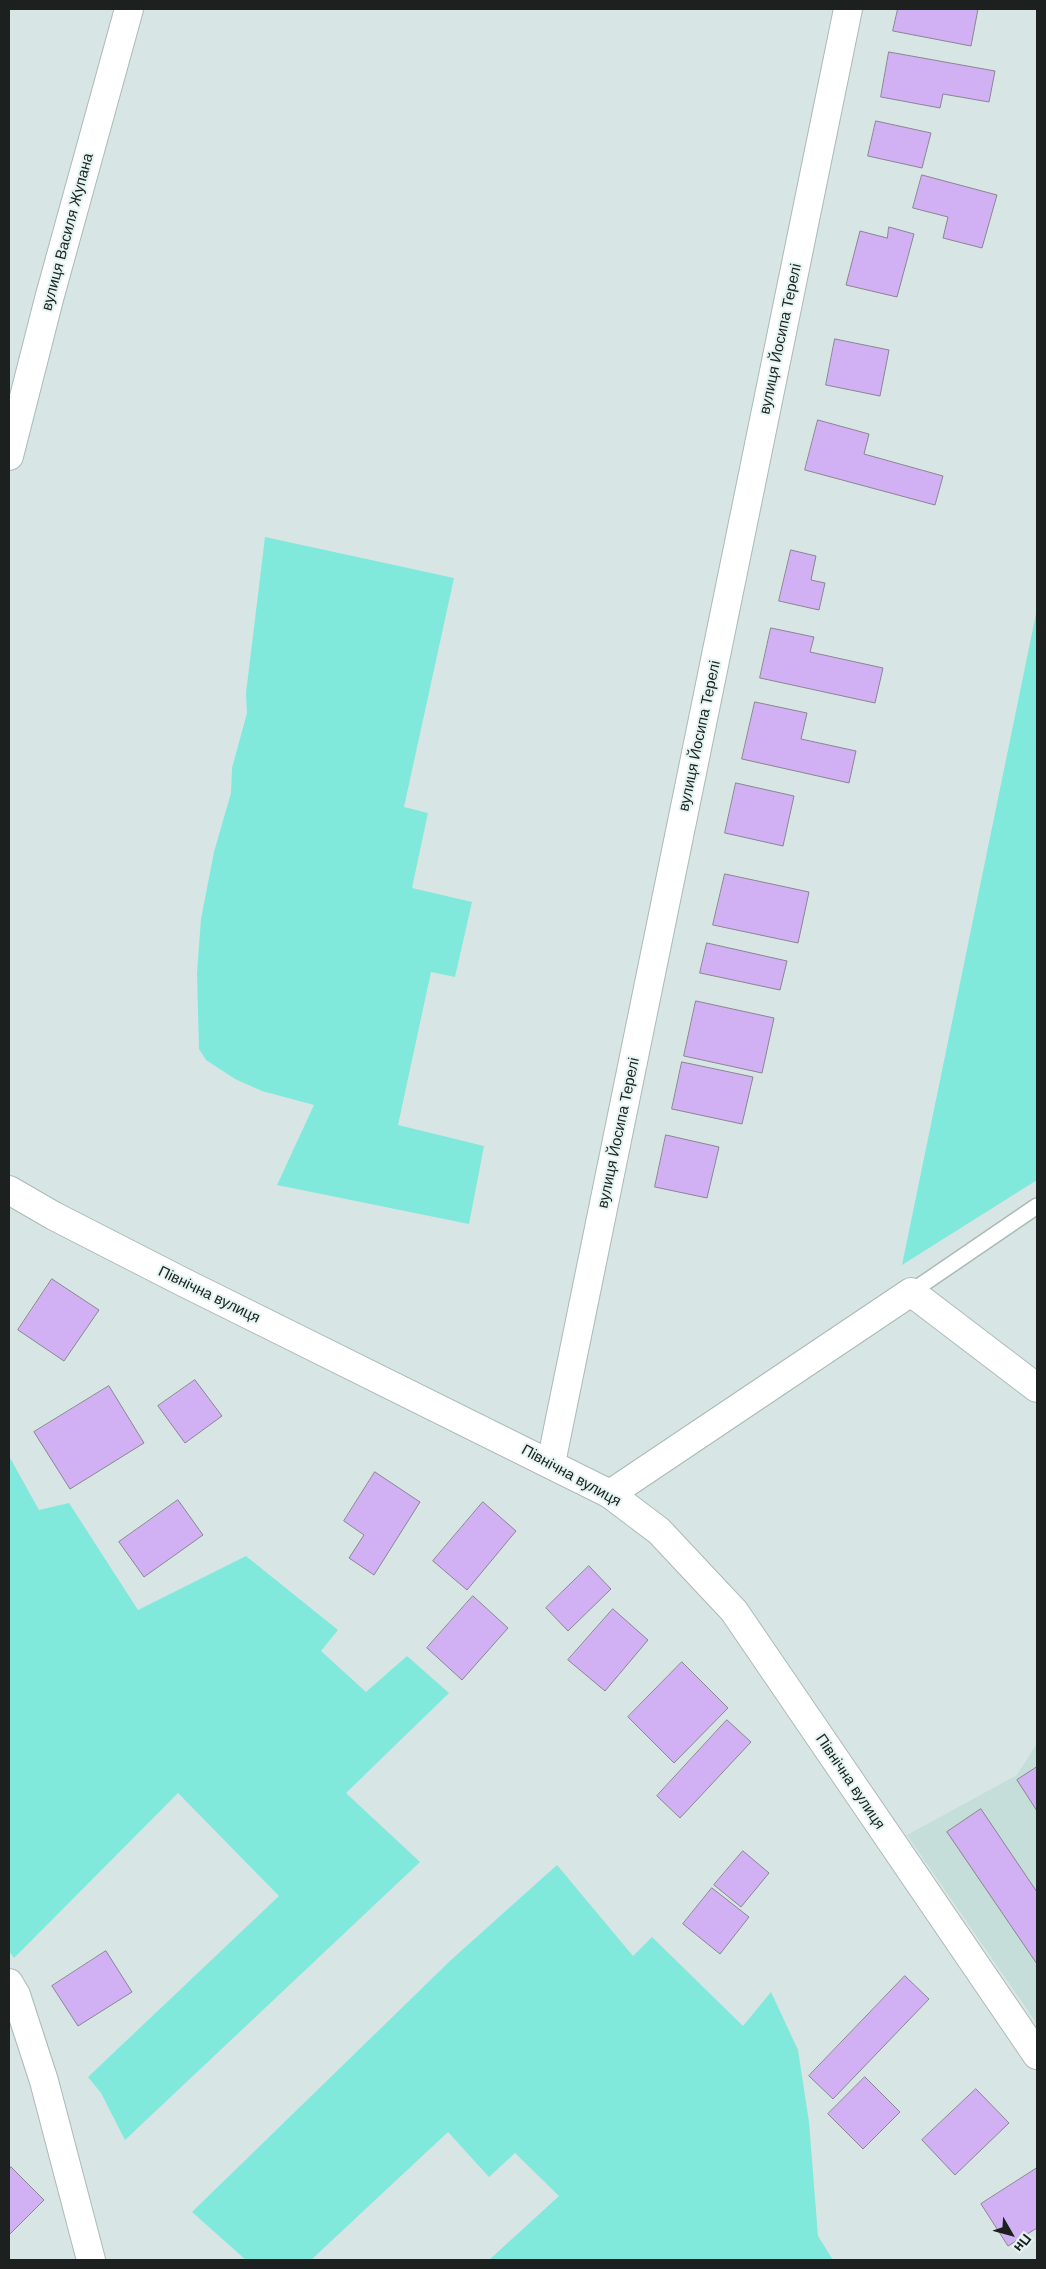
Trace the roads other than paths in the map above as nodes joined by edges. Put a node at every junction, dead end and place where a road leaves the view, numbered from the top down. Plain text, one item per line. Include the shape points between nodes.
1 (129, 9) edge
2 (848, 9) edge
3 (9, 456) edge
4 (9, 1190) edge
5 (1037, 1206) edge
6 (911, 1292) junction
7 (1037, 1388) edge
8 (551, 1463) junction
9 (610, 1494) junction
10 (9, 1983) edge
11 (1037, 2055) edge
12 (91, 2260) edge

1 - 3 street, вулиця Василя Жупана
2 - 8 street, вулиця Йосипа Терелі
4 - 8 street, Північна вулиця via 181,1281
5 - 6 lane
6 - 7 street
6 - 9 street
8 - 9 street, Північна вулиця
9 - 11 street, Північна вулиця via 659,1531 734,1611
10 - 12 street via 16,1995 44,2081

